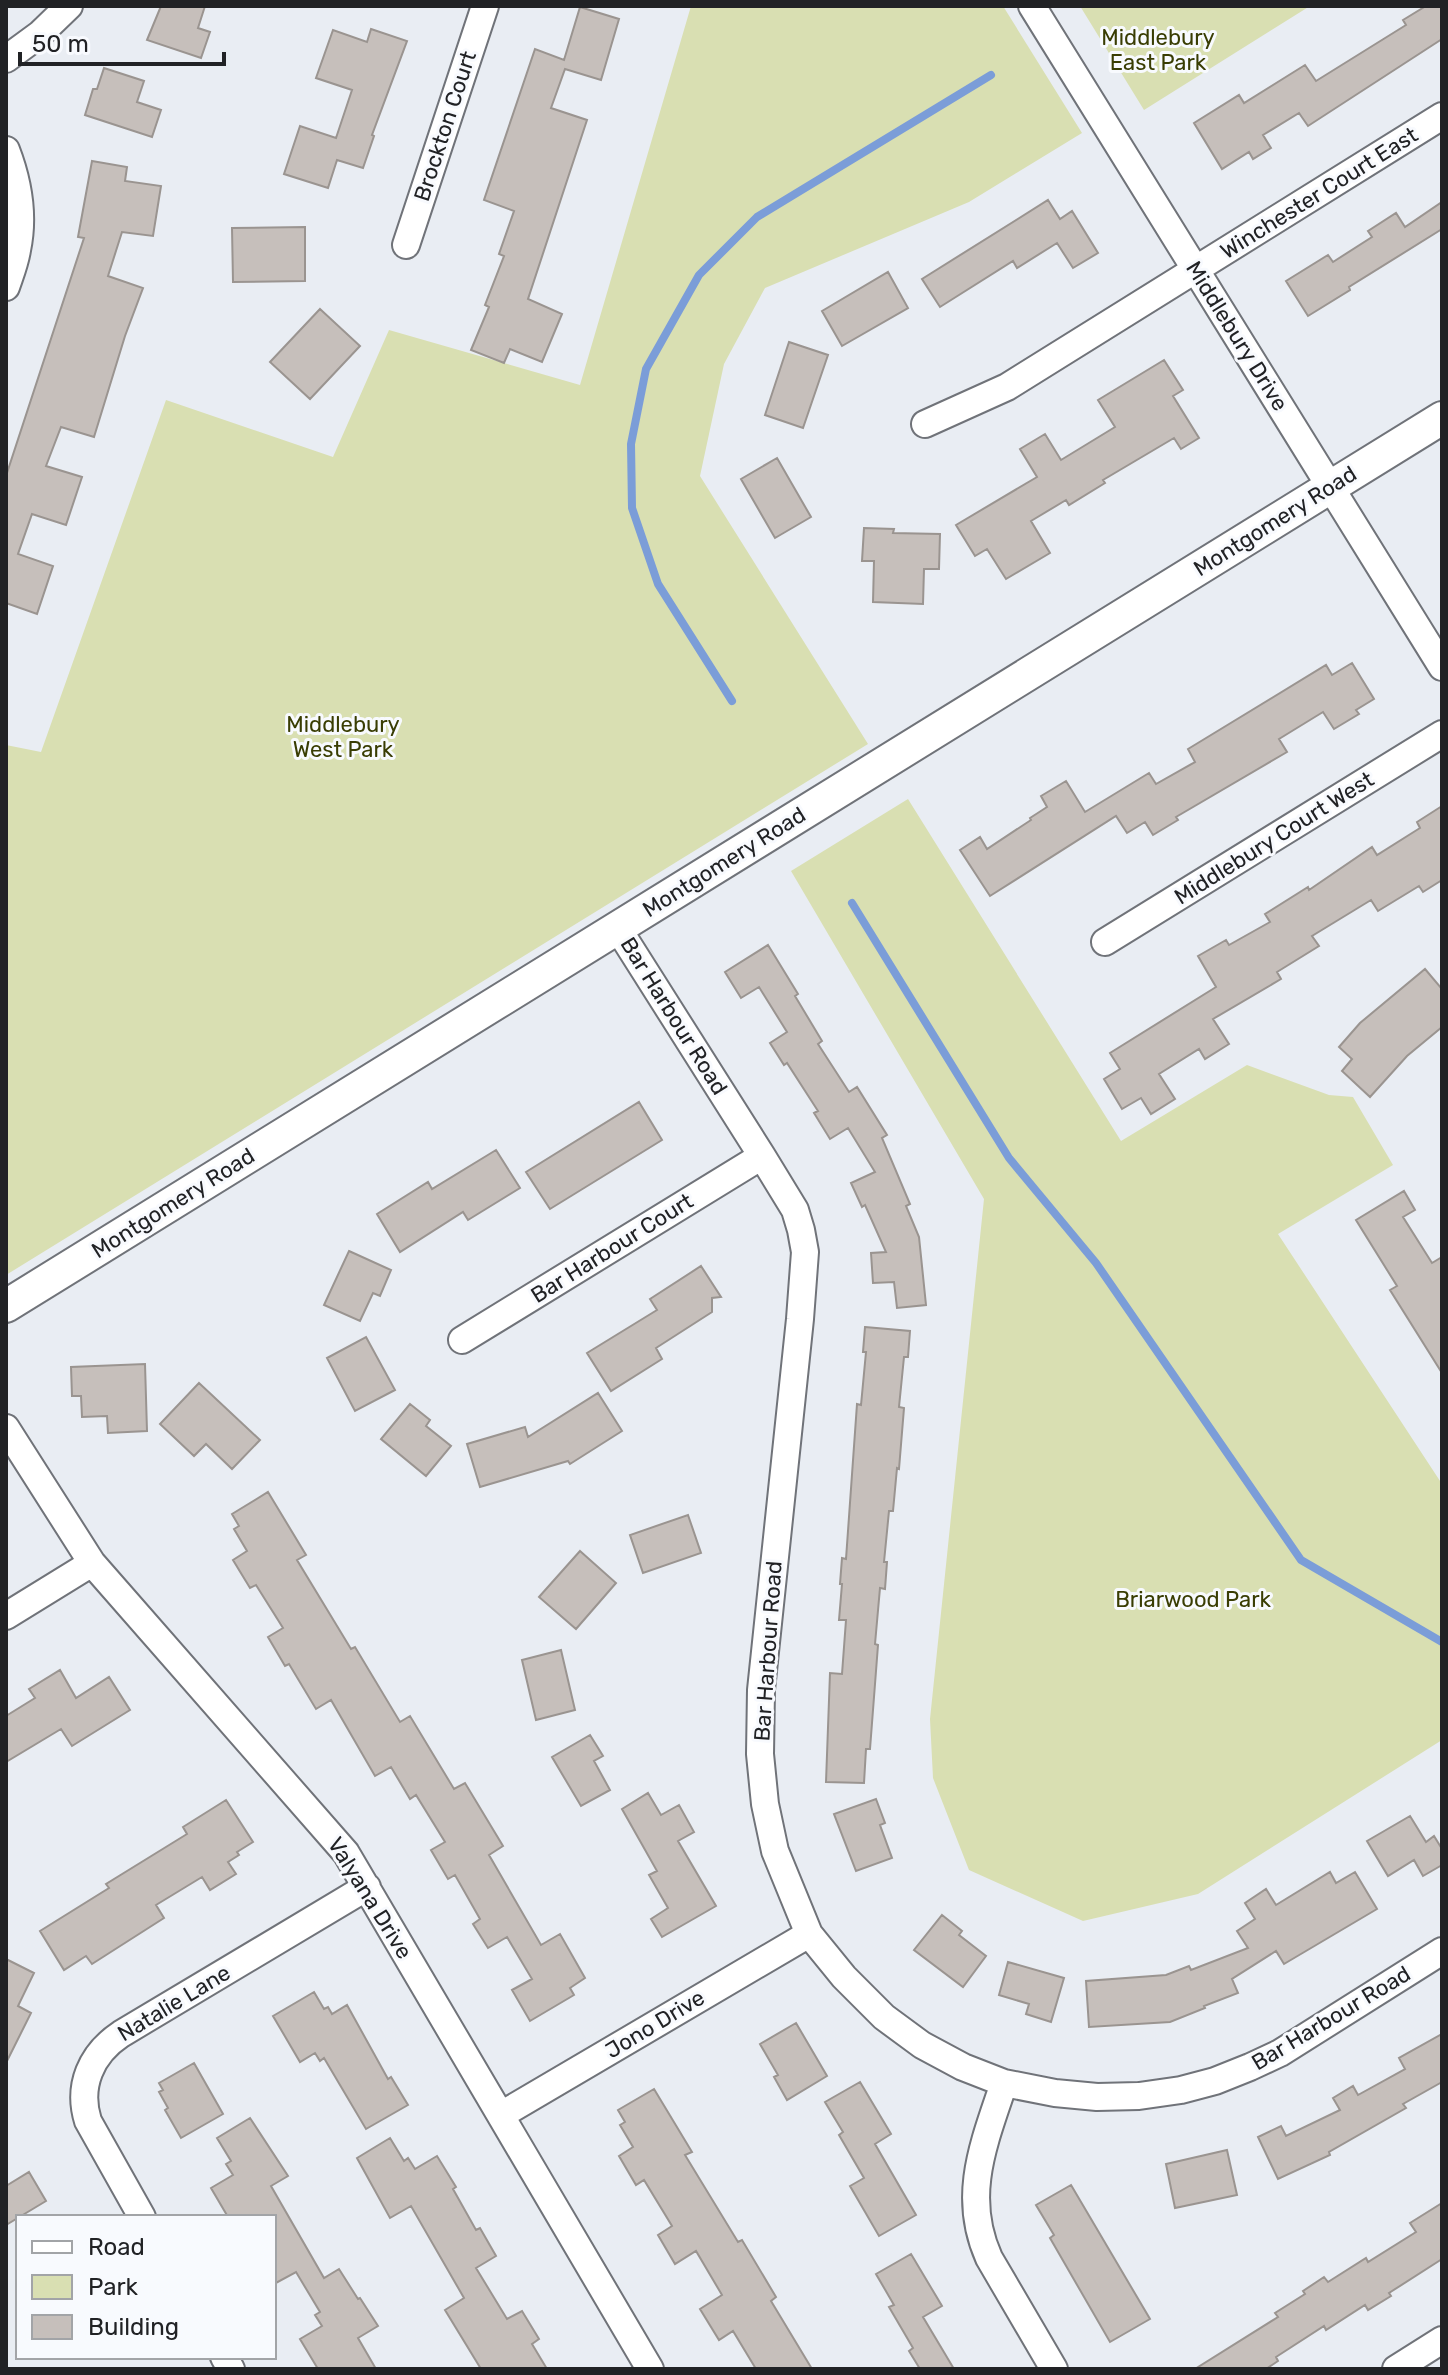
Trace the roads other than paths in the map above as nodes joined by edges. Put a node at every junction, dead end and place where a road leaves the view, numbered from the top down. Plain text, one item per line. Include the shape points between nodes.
1 (69, 6) edge
2 (485, 6) edge
3 (1032, 6) edge
4 (6, 59) edge
5 (1442, 116) edge
6 (6, 150) edge
7 (406, 245) dead end
8 (1196, 270) junction
9 (6, 287) edge
10 (1442, 418) edge
11 (925, 424) dead end
12 (1331, 487) junction
13 (1442, 667) edge
14 (1442, 734) edge
15 (617, 927) junction
16 (1105, 942) dead end
17 (762, 1156) junction
18 (6, 1306) edge
19 (462, 1340) dead end
20 (6, 1428) edge
21 (92, 1563) junction
22 (6, 1616) edge
23 (367, 1887) junction
24 (809, 1934) junction
25 (1442, 1951) edge
26 (1004, 2083) junction
27 (501, 2115) junction
28 (141, 2215) edge
29 (1442, 2340) edge
30 (650, 2369) edge
31 (1054, 2369) edge
32 (1396, 2369) edge

1 - 4 street
2 - 7 street, Brockton Court
3 - 8 street, Middlebury Drive
5 - 8 street, Winchester Court East
6 - 9 street via 20,202 18,249
8 - 11 street, Winchester Court East via 1007,387
8 - 12 street, Middlebury Drive
10 - 12 street, Montgomery Road
12 - 13 street, Middlebury Drive
12 - 15 street, Montgomery Road
14 - 16 street, Middlebury Court West
15 - 17 street, Bar Harbour Road
15 - 18 street, Montgomery Road
17 - 19 street, Bar Harbour Court
17 - 24 street, Bar Harbour Road via 795,1210 805,1252 761,1690 760,1754 775,1851
20 - 21 street, Valyana Drive
21 - 22 street
21 - 23 street, Valyana Drive via 328,1831
23 - 27 street, Valyana Drive
23 - 28 street, Natalie Lane via 121,2034 93,2062 83,2107
24 - 26 street, Bar Harbour Road via 884,2017 922,2045
24 - 27 street, Jono Drive
25 - 26 street, Bar Harbour Road via 1280,2053 1215,2081 1139,2096 1097,2097
26 - 31 street via 975,2185 977,2221 989,2258
27 - 30 street, Valyana Drive
29 - 32 street

